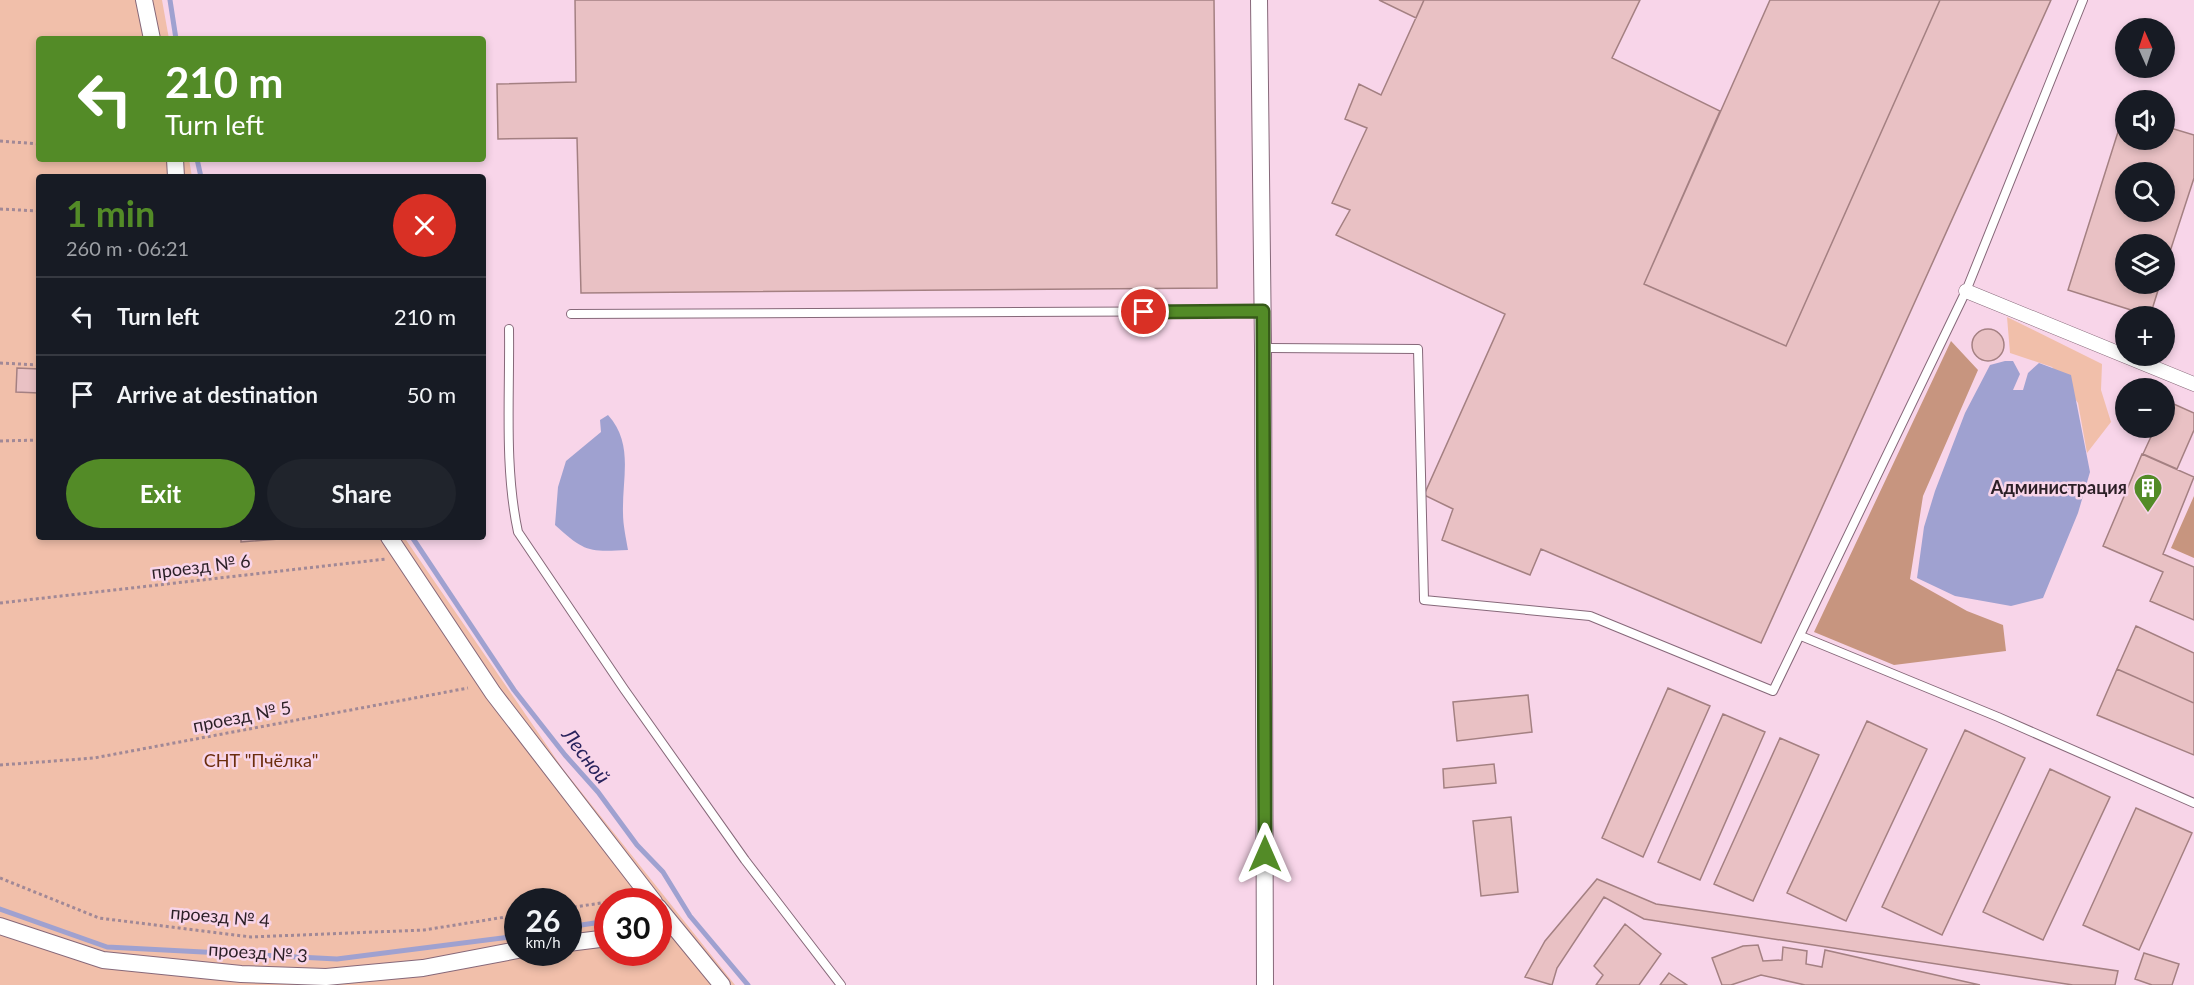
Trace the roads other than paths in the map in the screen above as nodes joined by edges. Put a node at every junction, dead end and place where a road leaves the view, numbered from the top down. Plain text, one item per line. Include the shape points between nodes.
1 (144, 0) edge
2 (1258, 0) edge
3 (2083, 0) edge
4 (151, 36) edge
5 (1966, 291) junction
6 (1263, 311) junction
7 (571, 314) dead end
8 (509, 329) dead end
9 (1263, 348) junction
10 (2194, 384) edge
11 (391, 540) edge
12 (1801, 636) junction
13 (2194, 803) edge
14 (643, 888) edge
15 (672, 924) edge
16 (0, 926) edge
17 (672, 932) edge
18 (679, 932) junction
19 (504, 953) edge
20 (722, 985) edge
21 (841, 985) edge
22 (1265, 985) edge

1 - 4 street
2 - 6 street
3 - 5 lane
5 - 10 street
5 - 12 lane
6 - 7 lane
6 - 9 street
8 - 21 lane via 510,445 518,532 745,860
9 - 12 lane via 1418,349 1424,600 1590,616 1773,691
9 - 22 street
11 - 14 street via 488,684
12 - 13 lane
15 - 18 street
16 - 19 street, проезд № 3 via 103,960 240,974 326,977 423,968
17 - 18 street
18 - 20 street

